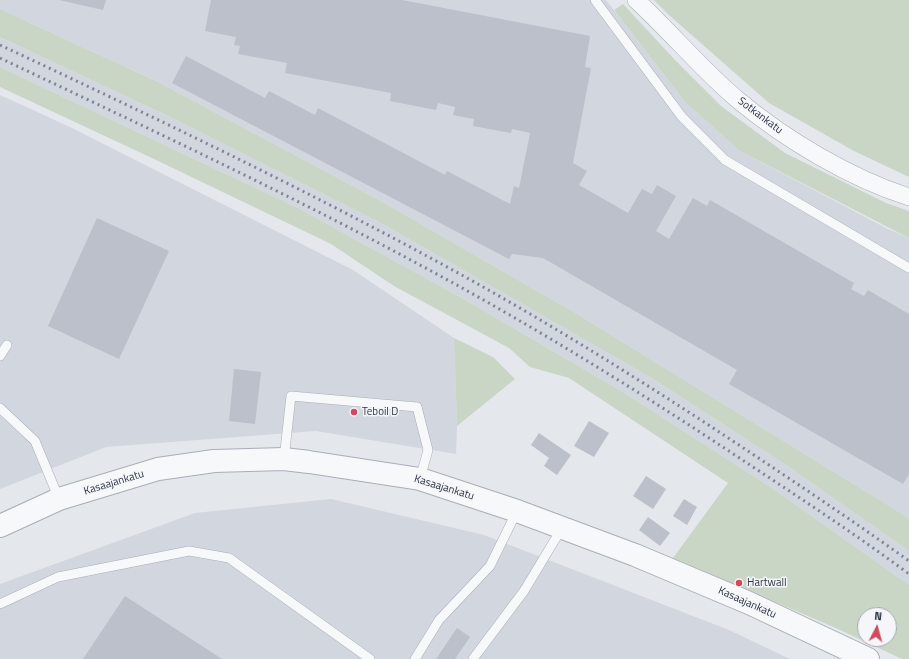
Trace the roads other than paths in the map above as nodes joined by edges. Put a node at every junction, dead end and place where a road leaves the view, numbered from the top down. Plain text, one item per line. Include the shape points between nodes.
1 (595, 0) edge
2 (636, 0) edge
3 (909, 197) edge
4 (909, 268) edge
5 (7, 345) dead end
6 (0, 356) edge
7 (0, 408) edge
8 (284, 459) junction
9 (420, 479) junction
10 (59, 500) junction
11 (517, 511) junction
12 (0, 526) edge
13 (562, 528) junction
14 (0, 604) edge
15 (370, 659) edge
16 (415, 659) edge
17 (473, 659) edge
18 (868, 659) edge

1 - 4 lane via 682,117 724,160
2 - 3 street, Sotkankatu via 738,100 791,139 838,167
5 - 6 lane
7 - 10 lane via 35,441
8 - 9 street, Kasaajankatu
8 - 9 lane via 290,396 417,407 428,450
8 - 10 street, Kasaajankatu via 214,462 158,469
9 - 11 street, Kasaajankatu
10 - 12 street, Kasaajankatu
11 - 13 street, Kasaajankatu
11 - 16 lane via 490,566 439,620
13 - 17 lane via 524,591
13 - 18 street, Kasaajankatu via 635,554 749,603
14 - 15 lane via 58,577 189,551 229,558

